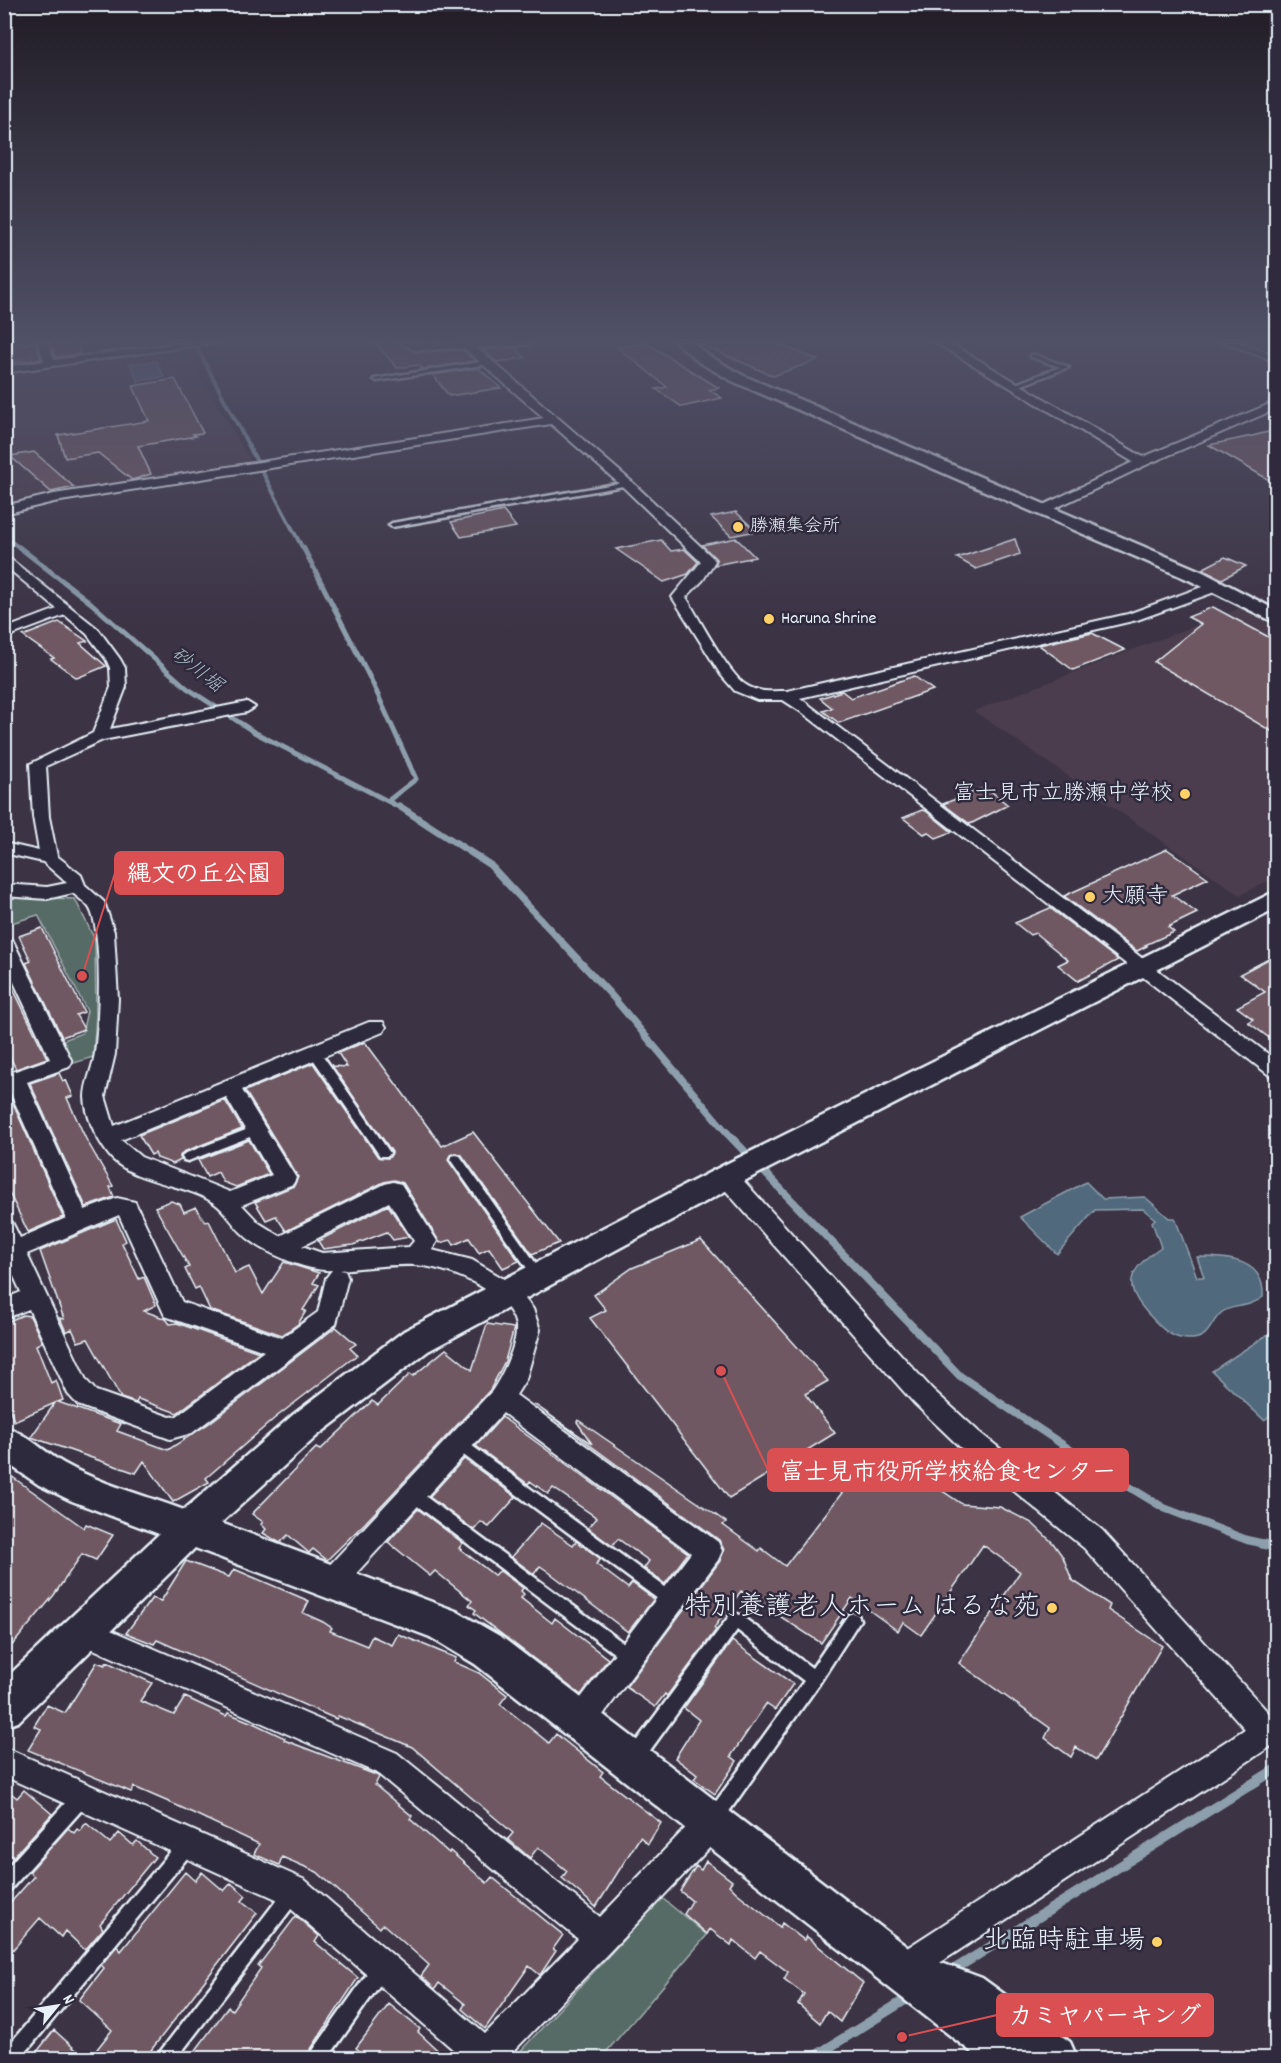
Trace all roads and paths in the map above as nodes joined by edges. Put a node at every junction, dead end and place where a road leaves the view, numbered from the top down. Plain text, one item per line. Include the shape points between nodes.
1 (436, 438) edge
2 (574, 438) edge
3 (877, 438) edge
4 (1102, 438) edge
5 (1198, 438) edge
6 (1142, 462) junction
7 (627, 484) junction
8 (4, 510) edge
9 (1043, 510) junction
10 (392, 525) dead end
11 (4, 558) edge
12 (1218, 586) junction
13 (66, 610) junction
14 (1276, 617) edge
15 (4, 634) edge
16 (787, 696) junction
17 (247, 707) dead end
18 (99, 736) junction
19 (4, 848) edge
20 (49, 858) junction
21 (77, 886) junction
22 (4, 890) edge
23 (1276, 899) edge
24 (4, 941) edge
25 (1140, 968) junction
26 (376, 1027) dead end
27 (315, 1053) junction
28 (1276, 1070) edge
29 (10, 1081) edge
30 (231, 1088) junction
31 (256, 1130) junction
32 (107, 1137) junction
33 (384, 1153) dead end
34 (188, 1157) dead end
35 (456, 1159) dead end
36 (734, 1173) junction
37 (228, 1202) junction
38 (79, 1222) junction
39 (4, 1228) edge
40 (279, 1247) junction
41 (14, 1250) junction
42 (415, 1256) junction
43 (538, 1275) junction
44 (337, 1278) dead end
45 (506, 1292) junction
46 (34, 1296) junction
47 (4, 1310) edge
48 (285, 1349) junction
49 (501, 1398) junction
50 (4, 1441) edge
51 (459, 1443) junction
52 (413, 1495) junction
53 (191, 1528) junction
54 (332, 1581) junction
55 (670, 1600) junction
56 (853, 1620) dead end
57 (85, 1632) junction
58 (628, 1655) junction
59 (814, 1679) junction
60 (4, 1708) edge
61 (580, 1721) junction
62 (4, 1761) edge
63 (632, 1762) junction
64 (83, 1795) junction
65 (710, 1825) junction
66 (187, 1845) junction
67 (4, 1884) edge
68 (294, 1891) junction
69 (600, 1936) junction
70 (382, 1967) junction
71 (901, 1970) junction
72 (10, 2058) edge
73 (166, 2058) edge
74 (318, 2058) edge
75 (485, 2058) edge
76 (1015, 2058) edge
77 (1054, 2058) edge

1 - 8 street via 54,498
2 - 7 street
3 - 9 street
4 - 6 street
5 - 6 street
6 - 9 street
7 - 10 lane
7 - 16 street via 708,561 679,597 728,675 749,692
9 - 12 street
11 - 13 street
12 - 14 street
12 - 16 street via 1132,617
13 - 15 street
13 - 18 street via 93,632 119,671 120,684
16 - 25 street
17 - 18 street
18 - 20 street via 38,764 40,817
19 - 20 street
20 - 21 street via 75,879
21 - 22 street via 47,893
21 - 32 street via 98,906 105,932 105,1054 95,1096
23 - 25 street
24 - 29 street via 62,1062
25 - 28 street
25 - 36 street
26 - 27 street
27 - 30 street
27 - 33 lane
29 - 38 street
30 - 31 street
30 - 32 street
31 - 34 lane
31 - 37 street via 285,1178
32 - 37 street via 133,1163
35 - 43 lane
36 - 43 street
36 - 71 street via 924,1396 970,1440 1092,1539 1268,1732
37 - 40 street via 251,1229
38 - 41 street
38 - 48 street via 117,1206 127,1208 173,1309
39 - 41 street
40 - 42 street via 322,1262
40 - 42 street via 393,1190 426,1241
41 - 46 street
42 - 45 street via 464,1266
43 - 45 street
44 - 48 street via 328,1317
45 - 49 street via 525,1316 528,1330 514,1379
45 - 53 street via 416,1341 369,1373 262,1461
46 - 47 street
46 - 48 street via 76,1387 87,1398 170,1428 183,1425
49 - 51 street
49 - 55 street via 709,1551
50 - 53 street via 51,1474 76,1486
51 - 52 street
51 - 55 lane
52 - 54 street
52 - 58 lane
53 - 54 street
53 - 57 street
54 - 61 street via 443,1624 489,1651
55 - 58 street
56 - 59 lane
57 - 60 street
57 - 69 street via 387,1763
58 - 61 street
59 - 63 lane via 735,1620
59 - 65 lane
61 - 63 street
62 - 64 street
63 - 65 street
64 - 66 street
64 - 67 lane
65 - 69 street
65 - 71 street
66 - 68 street
66 - 72 lane
68 - 70 street
68 - 73 lane
69 - 75 street
70 - 74 lane
70 - 75 street
71 - 76 street
71 - 77 street via 966,1994

